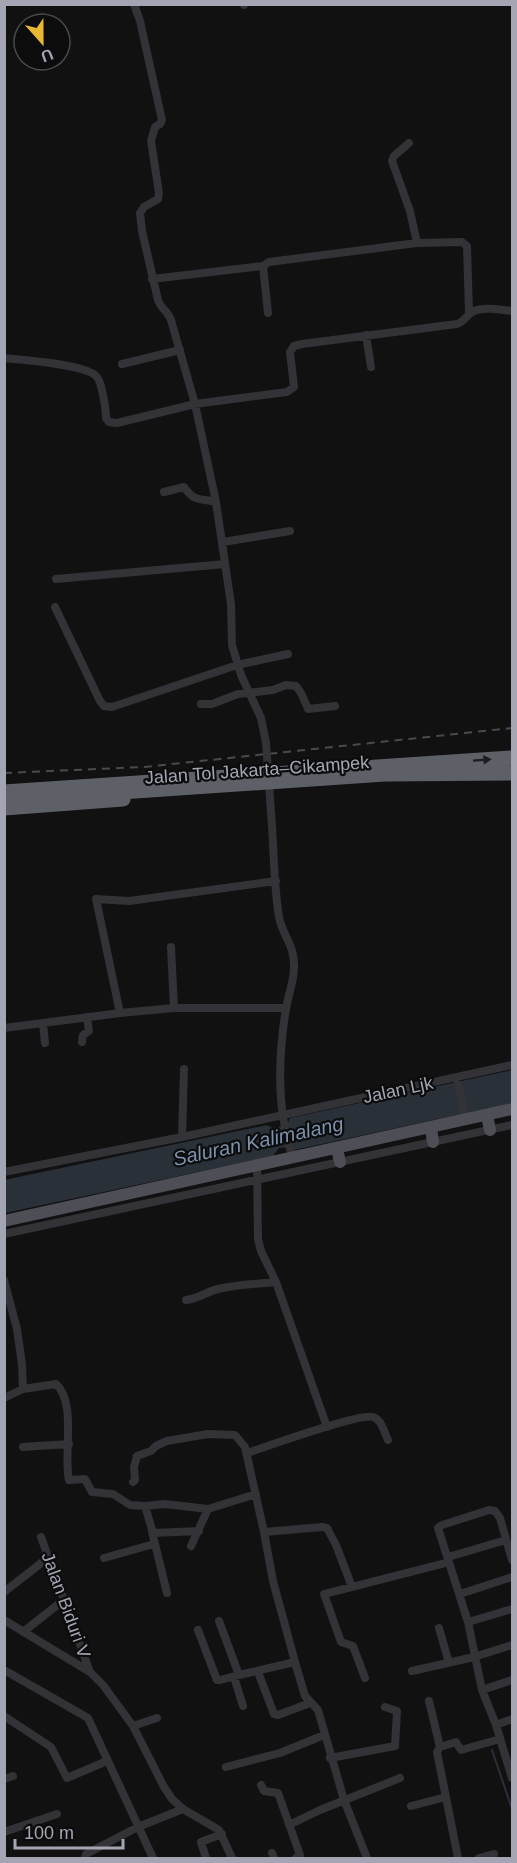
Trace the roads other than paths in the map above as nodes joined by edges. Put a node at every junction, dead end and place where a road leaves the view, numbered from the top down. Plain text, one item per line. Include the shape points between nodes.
1 (134, 4) edge
2 (409, 143) dead end
3 (417, 243) junction
4 (262, 266) junction
5 (152, 279) junction
6 (513, 311) edge
7 (268, 313) dead end
8 (470, 313) junction
9 (366, 335) junction
10 (180, 350) junction
11 (4, 358) edge
12 (122, 364) dead end
13 (371, 367) dead end
14 (195, 404) junction
15 (164, 492) dead end
16 (216, 502) junction
17 (290, 531) dead end
18 (223, 543) junction
19 (225, 564) junction
20 (56, 579) dead end
21 (55, 607) dead end
22 (288, 654) dead end
23 (237, 665) junction
24 (250, 693) junction
25 (201, 704) dead end
26 (335, 706) dead end
27 (513, 758) edge
28 (513, 773) edge
29 (513, 783) edge
30 (4, 792) edge
31 (4, 800) edge
32 (4, 808) edge
33 (276, 881) junction
34 (171, 947) dead end
35 (174, 1008) junction
36 (286, 1008) junction
37 (120, 1013) junction
38 (87, 1017) junction
39 (43, 1023) junction
40 (4, 1028) edge
41 (82, 1042) dead end
42 (45, 1043) dead end
43 (513, 1065) edge
44 (184, 1070) dead end
45 (457, 1079) junction
46 (513, 1109) edge
47 (488, 1115) junction
48 (465, 1117) junction
49 (283, 1119) junction
50 (513, 1125) edge
51 (431, 1128) junction
52 (489, 1130) junction
53 (182, 1137) junction
54 (433, 1142) junction
55 (337, 1149) junction
56 (291, 1152) junction
57 (340, 1162) junction
58 (257, 1166) junction
59 (4, 1172) edge
60 (257, 1180) junction
61 (4, 1221) edge
62 (4, 1234) edge
63 (4, 1280) edge
64 (276, 1282) junction
65 (186, 1300) dead end
66 (23, 1389) junction
67 (4, 1398) edge
68 (327, 1427) junction
69 (388, 1440) dead end
70 (69, 1444) junction
71 (23, 1447) dead end
72 (247, 1453) junction
73 (133, 1482) dead end
74 (256, 1494) junction
75 (146, 1506) junction
76 (208, 1509) junction
77 (152, 1532) junction
78 (199, 1532) junction
79 (264, 1532) junction
80 (41, 1537) dead end
81 (506, 1540) junction
82 (154, 1544) junction
83 (191, 1546) dead end
84 (49, 1557) junction
85 (104, 1558) dead end
86 (448, 1559) junction
87 (513, 1560) edge
88 (513, 1577) edge
89 (352, 1587) junction
90 (4, 1592) edge
91 (167, 1593) dead end
92 (460, 1594) junction
93 (65, 1599) junction
94 (513, 1609) edge
95 (4, 1620) edge
96 (219, 1621) dead end
97 (468, 1622) junction
98 (439, 1628) dead end
99 (198, 1630) dead end
100 (23, 1632) junction
101 (513, 1645) edge
102 (474, 1657) junction
103 (295, 1662) junction
104 (449, 1663) junction
105 (4, 1670) edge
106 (412, 1671) dead end
107 (90, 1672) junction
108 (258, 1672) junction
109 (236, 1676) junction
110 (365, 1678) dead end
111 (513, 1680) edge
112 (482, 1690) junction
113 (429, 1701) dead end
114 (310, 1703) junction
115 (243, 1706) dead end
116 (385, 1707) dead end
117 (4, 1716) edge
118 (157, 1718) dead end
119 (513, 1719) edge
120 (496, 1725) junction
121 (133, 1726) junction
122 (324, 1735) junction
123 (500, 1739) junction
124 (440, 1747) junction
125 (330, 1758) junction
126 (107, 1761) junction
127 (226, 1767) dead end
128 (512, 1773) edge
129 (400, 1778) dead end
130 (261, 1785) dead end
131 (446, 1797) junction
132 (344, 1800) junction
133 (411, 1806) dead end
134 (183, 1809) junction
135 (57, 1814) dead end
136 (289, 1825) junction
137 (138, 1827) junction
138 (4, 1832) edge
139 (222, 1834) junction
140 (494, 1854) dead end
141 (85, 1858) edge
142 (153, 1858) edge
143 (206, 1858) edge
144 (232, 1858) edge
145 (296, 1858) edge
146 (367, 1858) edge
147 (458, 1858) edge
148 (479, 1858) edge

1 - 5 street via 162,120 152,141 158,199 140,213
2 - 3 street via 392,161
3 - 4 street
3 - 8 street via 462,242 467,246
4 - 5 street
4 - 7 street
5 - 10 street via 160,307 169,313
6 - 8 street
8 - 9 street via 457,324
9 - 13 street
9 - 14 street via 291,348 294,387 287,392
10 - 12 street
10 - 14 street
11 - 14 street via 93,373 98,378 109,422
14 - 16 street
15 - 16 street via 184,487 196,500
16 - 18 street
17 - 18 street
18 - 19 street
19 - 20 street
19 - 23 street
21 - 23 street via 104,706 112,707
22 - 23 street
23 - 24 street
24 - 25 street
24 - 26 street via 296,686 308,709
24 - 33 street, bridge via 264,728
30 -> 27 highway, Jalan Tol Jakarta–Cikampek
28 - 31 highway, bridge via 385,774
28 - 32 highway, Jalan Tol Jakarta–Cikampek
29 - 32 highway via 313,787
33 - 36 street via 279,920 289,939 294,964
33 - 37 street via 129,901 96,899
34 - 35 street
35 - 36 street
35 - 37 street
36 - 49 street via 281,1065
37 - 38 street
38 - 39 street
38 - 41 street via 89,1031
39 - 40 street
39 - 42 street
43 - 45 street, Jalan Ljk
44 - 53 street
45 - 48 street
45 - 49 street, Jalan Ljk
46 - 47 main road
47 - 48 main road
47 - 52 main road
48 - 51 main road
49 - 53 street, Jalan Ljk
49 - 56 street
50 - 52 street
51 - 54 main road
51 - 55 main road
52 - 54 street
53 - 59 street, Jalan Ljk
54 - 57 street
55 - 56 main road
55 - 57 main road
56 - 58 main road
57 - 60 street
58 - 60 street
58 - 61 main road
60 - 62 street
60 - 64 street via 258,1239
63 - 66 street via 17,1329
64 - 65 street via 227,1287
64 - 68 street
66 - 67 street
66 - 70 street via 58,1386 66,1403
68 - 69 street via 373,1417 381,1423
68 - 72 street
70 - 71 street
70 - 75 street via 69,1480 85,1479 92,1492 113,1494 130,1505
72 - 73 street via 239,1437 229,1434 167,1441 137,1456
72 - 74 street
74 - 76 street
74 - 79 street
75 - 76 street
75 - 77 street
76 - 78 street
77 - 78 street
77 - 82 street
78 - 83 street
79 - 89 street via 327,1528
79 - 103 street
80 - 84 street, Jalan Biduri V
81 - 86 street
81 - 86 street via 495,1511 442,1525 438,1528
81 - 87 street
82 - 85 street
82 - 91 street
84 - 90 street
84 - 93 street, Jalan Biduri V
86 - 89 street
86 - 92 street
88 - 92 street
89 - 110 street via 324,1597 341,1642 353,1646
92 - 97 street
93 - 100 street
93 - 107 street, Jalan Biduri V
94 - 97 street
95 - 100 street
96 - 109 street
97 - 102 street
98 - 104 street
99 - 109 street via 217,1680
100 - 107 street
101 - 102 street
102 - 104 street
102 - 112 street
103 - 108 street
103 - 114 street
104 - 106 street
105 - 126 street via 88,1718
107 - 121 street
108 - 109 street
108 - 114 street via 274,1714
109 - 115 street
111 - 112 street
112 - 120 street
113 - 124 street
114 - 122 street via 318,1710
116 - 125 street via 397,1711 395,1746
117 - 126 street via 51,1747 67,1778
118 - 121 street
119 - 120 street
120 - 123 street
121 - 134 street via 164,1787
122 - 125 street
122 - 127 street via 280,1753
123 - 124 street via 460,1750 456,1742
123 - 128 street
124 - 131 street via 437,1752
125 - 132 street
126 - 137 street
129 - 132 street
130 - 136 street via 264,1791 278,1793
131 - 133 street
131 - 147 street
132 - 136 street
132 - 146 street
134 - 137 street
134 - 139 street
135 - 138 street
136 - 145 street via 300,1856
137 - 141 street
137 - 142 street
139 - 143 street via 201,1842
139 - 144 street
140 - 148 street

